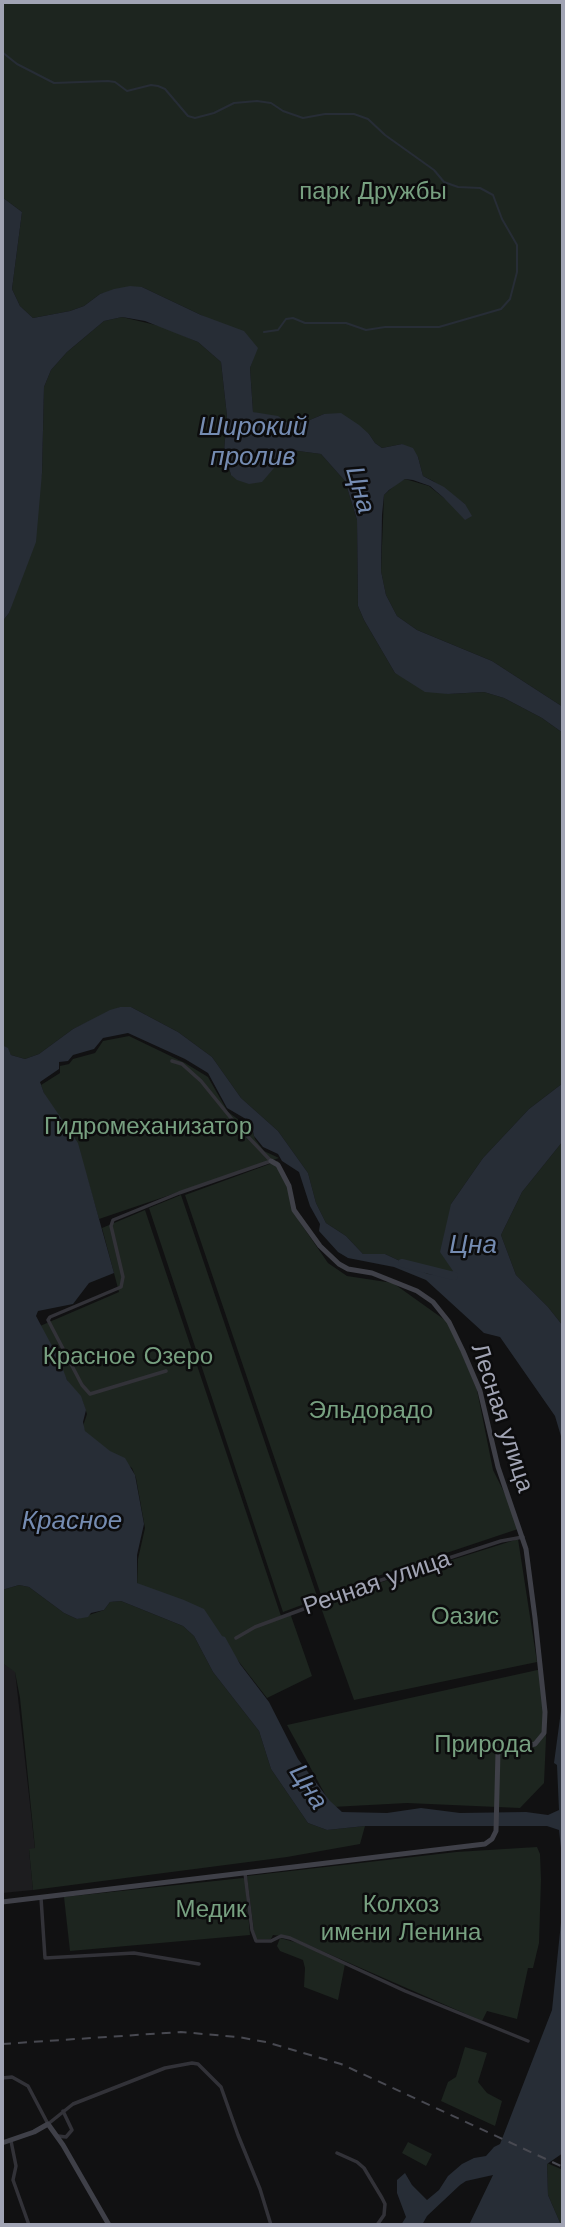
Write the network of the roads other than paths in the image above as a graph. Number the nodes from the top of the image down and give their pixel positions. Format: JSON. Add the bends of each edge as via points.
{"nodes":[{"id":1,"x":172,"y":1062,"type":"dead end"},
{"id":2,"x":271,"y":1161,"type":"junction"},
{"id":3,"x":166,"y":1371,"type":"dead end"},
{"id":4,"x":523,"y":1537,"type":"junction"},
{"id":5,"x":236,"y":1638,"type":"dead end"},
{"id":6,"x":245,"y":1873,"type":"junction"},
{"id":7,"x":41,"y":1897,"type":"junction"},
{"id":8,"x":2,"y":1902,"type":"edge"},
{"id":9,"x":199,"y":1964,"type":"dead end"},
{"id":10,"x":528,"y":2041,"type":"dead end"},
{"id":11,"x":2,"y":2078,"type":"edge"},
{"id":12,"x":63,"y":2111,"type":"junction"},
{"id":13,"x":48,"y":2124,"type":"junction"},
{"id":14,"x":58,"y":2136,"type":"junction"},
{"id":15,"x":11,"y":2141,"type":"junction"},
{"id":16,"x":2,"y":2143,"type":"edge"},
{"id":17,"x":337,"y":2153,"type":"dead end"},
{"id":18,"x":30,"y":2225,"type":"edge"},
{"id":19,"x":109,"y":2225,"type":"edge"},
{"id":20,"x":271,"y":2225,"type":"edge"},
{"id":21,"x":377,"y":2225,"type":"edge"}],
"edges":[{"from":1,"to":2,"type":"street","name":"Лесная улица","via":[[201,1081]]},
{"from":2,"to":3,"type":"street","via":[[113,1220],[121,1287],[48,1320],[90,1394]]},
{"from":2,"to":4,"type":"street","name":"Лесная улица","via":[[289,1186],[294,1210],[338,1264],[417,1291],[449,1322],[478,1386],[498,1467]]},
{"from":4,"to":5,"type":"street","name":"Речная улица","via":[[326,1598]]},
{"from":4,"to":6,"type":"street","name":"Лесная улица","via":[[545,1725],[537,1743],[498,1752],[496,1831],[489,1842]]},
{"from":6,"to":7,"type":"street"},
{"from":6,"to":10,"type":"street","via":[[253,1939],[290,1938]]},
{"from":7,"to":8,"type":"street"},
{"from":7,"to":9,"type":"street","via":[[46,1958],[135,1953]]},
{"from":11,"to":13,"type":"street","via":[[12,2077],[28,2086]]},
{"from":12,"to":13,"type":"street"},
{"from":12,"to":14,"type":"street","via":[[72,2130],[66,2137]]},
{"from":12,"to":20,"type":"street","via":[[165,2068],[198,2064],[221,2087]]},
{"from":13,"to":14,"type":"street"},
{"from":13,"to":15,"type":"street"},
{"from":14,"to":19,"type":"street"},
{"from":15,"to":16,"type":"street"},
{"from":15,"to":18,"type":"street","via":[[16,2166],[13,2180]]},
{"from":17,"to":21,"type":"street","via":[[364,2168],[382,2198],[384,2215]]}]}
